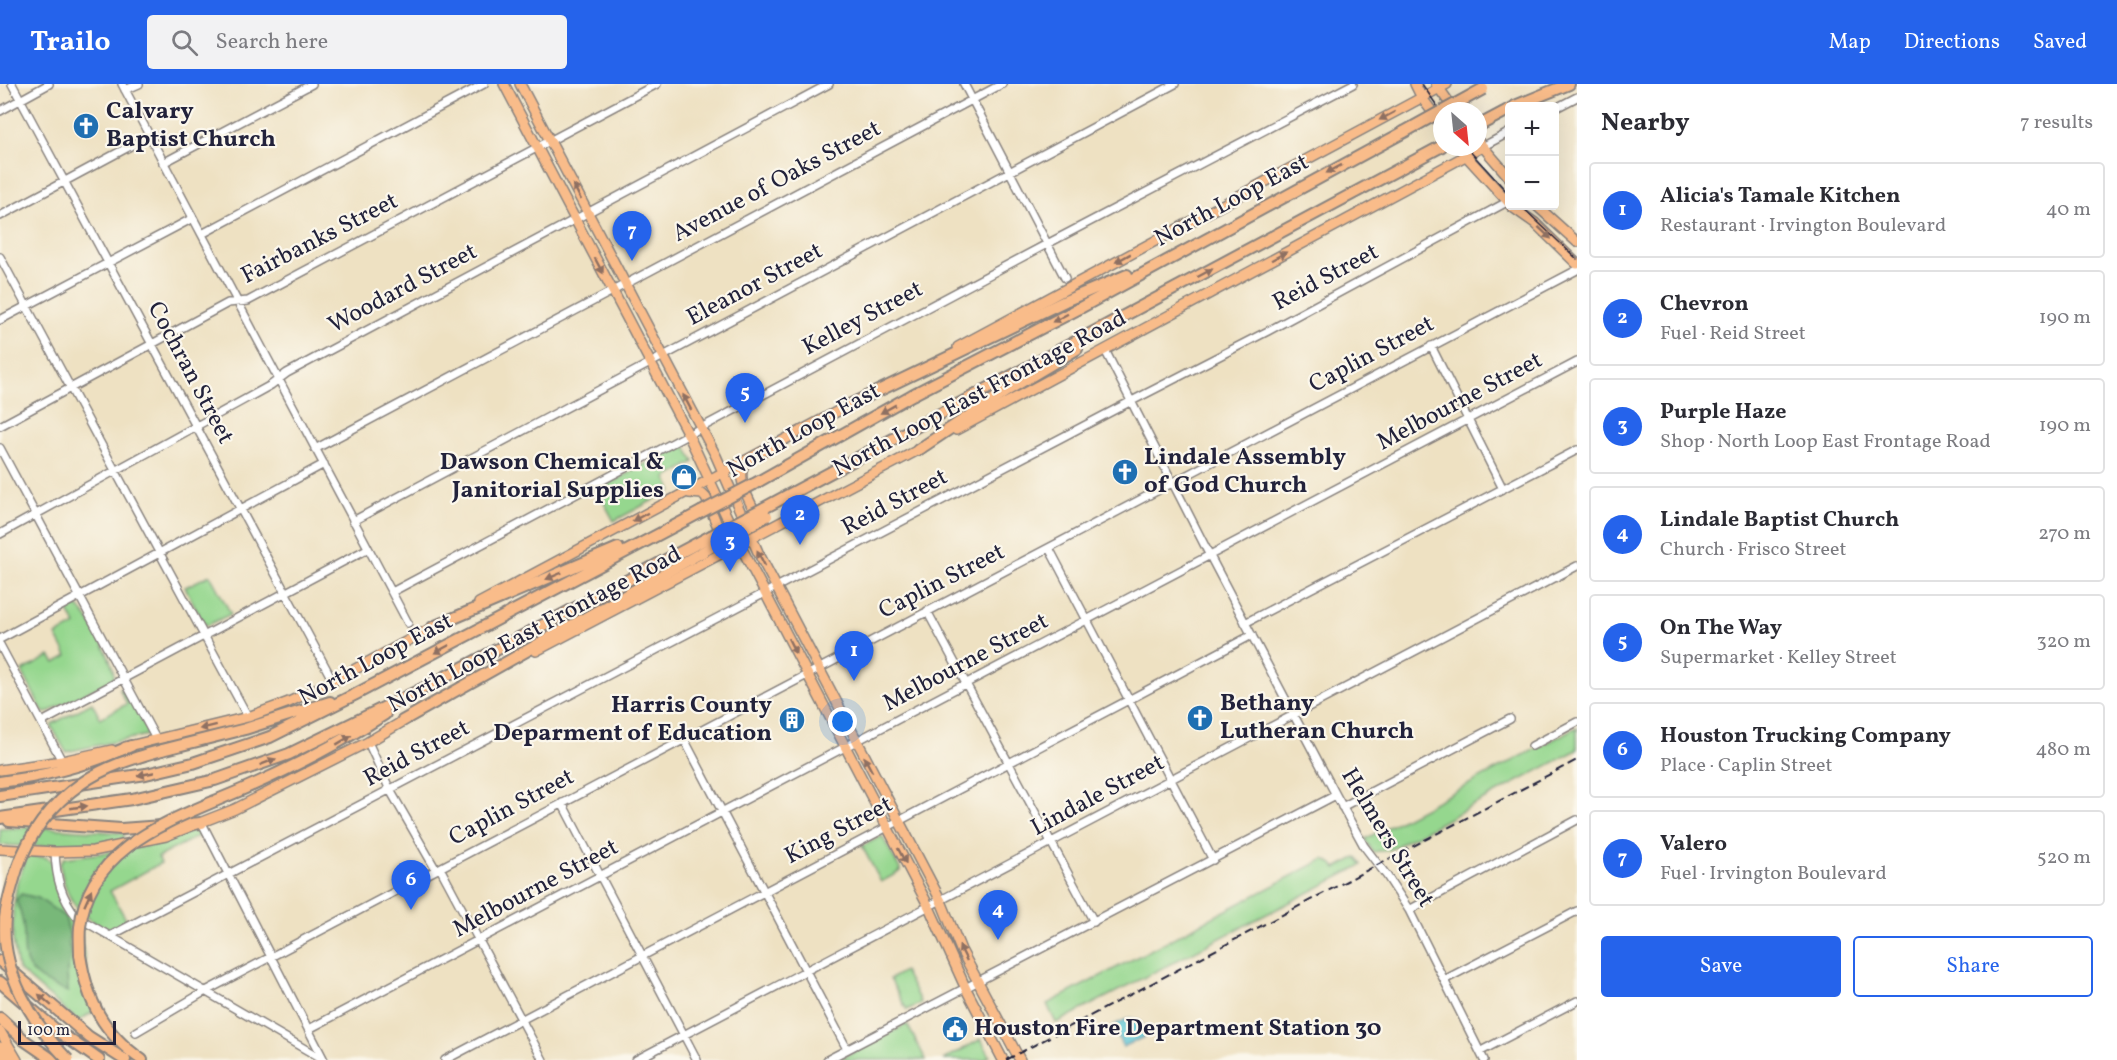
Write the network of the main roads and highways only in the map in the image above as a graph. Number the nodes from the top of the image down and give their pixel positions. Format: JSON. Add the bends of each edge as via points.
{"nodes":[{"id":1,"x":504,"y":84,"type":"edge"},
{"id":2,"x":520,"y":84,"type":"edge"},
{"id":3,"x":1415,"y":84,"type":"edge"},
{"id":4,"x":1548,"y":84,"type":"edge"},
{"id":5,"x":1569,"y":84,"type":"edge"},
{"id":6,"x":1440,"y":86,"type":"edge"},
{"id":7,"x":1488,"y":87,"type":"edge"},
{"id":8,"x":1422,"y":98,"type":"junction"},
{"id":9,"x":1450,"y":102,"type":"edge"},
{"id":10,"x":1459,"y":102,"type":"edge"},
{"id":11,"x":1521,"y":102,"type":"edge"},
{"id":12,"x":1525,"y":102,"type":"edge"},
{"id":13,"x":1505,"y":112,"type":"edge"},
{"id":14,"x":1433,"y":113,"type":"edge"},
{"id":15,"x":1433,"y":116,"type":"edge"},
{"id":16,"x":1487,"y":121,"type":"edge"},
{"id":17,"x":1433,"y":150,"type":"edge"},
{"id":18,"x":1487,"y":152,"type":"edge"},
{"id":19,"x":1464,"y":156,"type":"joint"},
{"id":20,"x":1505,"y":173,"type":"edge"},
{"id":21,"x":1505,"y":200,"type":"edge"},
{"id":22,"x":1517,"y":210,"type":"edge"},
{"id":23,"x":1541,"y":210,"type":"edge"},
{"id":24,"x":1577,"y":242,"type":"edge"},
{"id":25,"x":1186,"y":249,"type":"junction"},
{"id":26,"x":1577,"y":264,"type":"edge"},
{"id":27,"x":1185,"y":284,"type":"junction"},
{"id":28,"x":848,"y":406,"type":"junction"},
{"id":29,"x":918,"y":450,"type":"junction"},
{"id":30,"x":747,"y":459,"type":"junction"},
{"id":31,"x":723,"y":472,"type":"junction"},
{"id":32,"x":710,"y":479,"type":"junction"},
{"id":33,"x":684,"y":493,"type":"junction"},
{"id":34,"x":685,"y":520,"type":"junction"},
{"id":35,"x":772,"y":528,"type":"junction"},
{"id":36,"x":752,"y":539,"type":"junction"},
{"id":37,"x":713,"y":541,"type":"junction"},
{"id":38,"x":740,"y":545,"type":"junction"},
{"id":39,"x":712,"y":559,"type":"junction"},
{"id":40,"x":434,"y":627,"type":"junction"},
{"id":41,"x":428,"y":686,"type":"junction"},
{"id":42,"x":357,"y":694,"type":"junction"},
{"id":43,"x":402,"y":722,"type":"junction"},
{"id":44,"x":131,"y":746,"type":"junction"},
{"id":45,"x":0,"y":770,"type":"edge"},
{"id":46,"x":0,"y":782,"type":"edge"},
{"id":47,"x":0,"y":796,"type":"edge"},
{"id":48,"x":0,"y":819,"type":"edge"},
{"id":49,"x":202,"y":823,"type":"junction"},
{"id":50,"x":0,"y":849,"type":"edge"},
{"id":51,"x":0,"y":961,"type":"edge"},
{"id":52,"x":0,"y":982,"type":"edge"},
{"id":53,"x":992,"y":1008,"type":"junction"},
{"id":54,"x":980,"y":1015,"type":"junction"},
{"id":55,"x":0,"y":1018,"type":"edge"},
{"id":56,"x":0,"y":1031,"type":"edge"},
{"id":57,"x":0,"y":1047,"type":"edge"},
{"id":58,"x":7,"y":1060,"type":"edge"},
{"id":59,"x":17,"y":1060,"type":"edge"},
{"id":60,"x":53,"y":1060,"type":"edge"},
{"id":61,"x":68,"y":1060,"type":"edge"},
{"id":62,"x":99,"y":1060,"type":"edge"},
{"id":63,"x":125,"y":1060,"type":"edge"},
{"id":64,"x":142,"y":1060,"type":"edge"},
{"id":65,"x":1003,"y":1060,"type":"edge"},
{"id":66,"x":1020,"y":1060,"type":"edge"}],
"edges":[{"from":1,"to":32,"type":"main road","one_way":true},
{"from":31,"to":2,"type":"main road","one_way":true},
{"from":3,"to":8,"type":"main road"},
{"from":4,"to":11,"type":"highway"},
{"from":5,"to":12,"type":"highway"},
{"from":6,"to":8,"type":"main road","name":"North Loop East Frontage Road"},
{"from":6,"to":9,"type":"main road"},
{"from":7,"to":10,"type":"highway","name":"North Loop East","bridge":true},
{"from":8,"to":14,"type":"main road"},
{"from":8,"to":28,"type":"main road","name":"North Loop East Frontage Road","one_way":true},
{"from":13,"to":16,"type":"highway"},
{"from":15,"to":25,"type":"highway","name":"North Loop East","one_way":true,"bridge":true},
{"from":27,"to":17,"type":"highway","name":"North Loop East","one_way":true},
{"from":18,"to":20,"type":"main road"},
{"from":19,"to":21,"type":"main road"},
{"from":29,"to":19,"type":"main road","name":"North Loop East Frontage Road","one_way":true},
{"from":22,"to":26,"type":"main road","one_way":true},
{"from":23,"to":24,"type":"main road"},
{"from":25,"to":28,"type":"highway","via":[[1065,301]]},
{"from":25,"to":34,"type":"highway","name":"North Loop East","one_way":true,"bridge":true},
{"from":27,"to":29,"type":"highway","via":[[1008,390]]},
{"from":27,"to":37,"type":"highway","name":"North Loop East","bridge":true,"via":[[786,496],[766,512]]},
{"from":28,"to":30,"type":"main road","name":"North Loop East Frontage Road"},
{"from":29,"to":35,"type":"main road","name":"North Loop East Frontage Road"},
{"from":30,"to":31,"type":"main road","name":"North Loop East Frontage Road"},
{"from":30,"to":35,"type":"main road","via":[[741,478],[761,524]]},
{"from":31,"to":32,"type":"main road","name":"North Loop East Frontage Road"},
{"from":31,"to":36,"type":"main road"},
{"from":32,"to":33,"type":"main road","name":"North Loop East Frontage Road"},
{"from":32,"to":38,"type":"main road"},
{"from":33,"to":39,"type":"main road","via":[[696,492],[706,498],[724,544]]},
{"from":33,"to":40,"type":"main road","name":"North Loop East Frontage Road","one_way":true},
{"from":34,"to":40,"type":"highway","one_way":true},
{"from":34,"to":42,"type":"highway","name":"North Loop East","one_way":true},
{"from":35,"to":36,"type":"main road","name":"North Loop East Frontage Road"},
{"from":36,"to":38,"type":"main road","name":"North Loop East Frontage Road"},
{"from":53,"to":36,"type":"main road","one_way":true,"via":[[961,950],[941,901]]},
{"from":37,"to":41,"type":"highway","name":"North Loop East"},
{"from":37,"to":43,"type":"highway"},
{"from":38,"to":39,"type":"main road","name":"North Loop East Frontage Road"},
{"from":38,"to":54,"type":"main road","one_way":true,"via":[[929,907]]},
{"from":39,"to":43,"type":"main road","name":"North Loop East Frontage Road"},
{"from":40,"to":44,"type":"main road","name":"North Loop East Frontage Road","one_way":true,"via":[[289,702],[248,717]]},
{"from":48,"to":41,"type":"highway","name":"North Loop East","one_way":true,"via":[[132,799],[215,780],[289,754]]},
{"from":64,"to":41,"type":"highway","one_way":true,"bridge":true,"via":[[109,1031],[97,1012],[88,993],[80,955],[80,927],[86,902],[105,869],[140,836],[316,756]]},
{"from":42,"to":47,"type":"highway","name":"North Loop East","one_way":true,"via":[[270,737],[193,763]]},
{"from":42,"to":61,"type":"highway","bridge":true,"via":[[117,764],[82,783],[51,810],[30,840],[14,880],[5,920],[8,956],[24,1001]]},
{"from":43,"to":49,"type":"main road","name":"North Loop East Frontage Road"},
{"from":44,"to":45,"type":"main road","name":"North Loop East Frontage Road"},
{"from":44,"to":46,"type":"highway","via":[[44,776]]},
{"from":48,"to":49,"type":"highway","via":[[121,829]]},
{"from":49,"to":50,"type":"main road","name":"North Loop East Frontage Road","via":[[147,841],[93,851]]},
{"from":63,"to":51,"type":"highway","one_way":true,"via":[[83,1032]]},
{"from":52,"to":62,"type":"highway","bridge":true,"via":[[56,1030]]},
{"from":53,"to":54,"type":"main road"},
{"from":53,"to":66,"type":"main road"},
{"from":54,"to":65,"type":"main road"},
{"from":55,"to":60,"type":"highway"},
{"from":56,"to":59,"type":"main road"},
{"from":57,"to":58,"type":"main road"}]}
